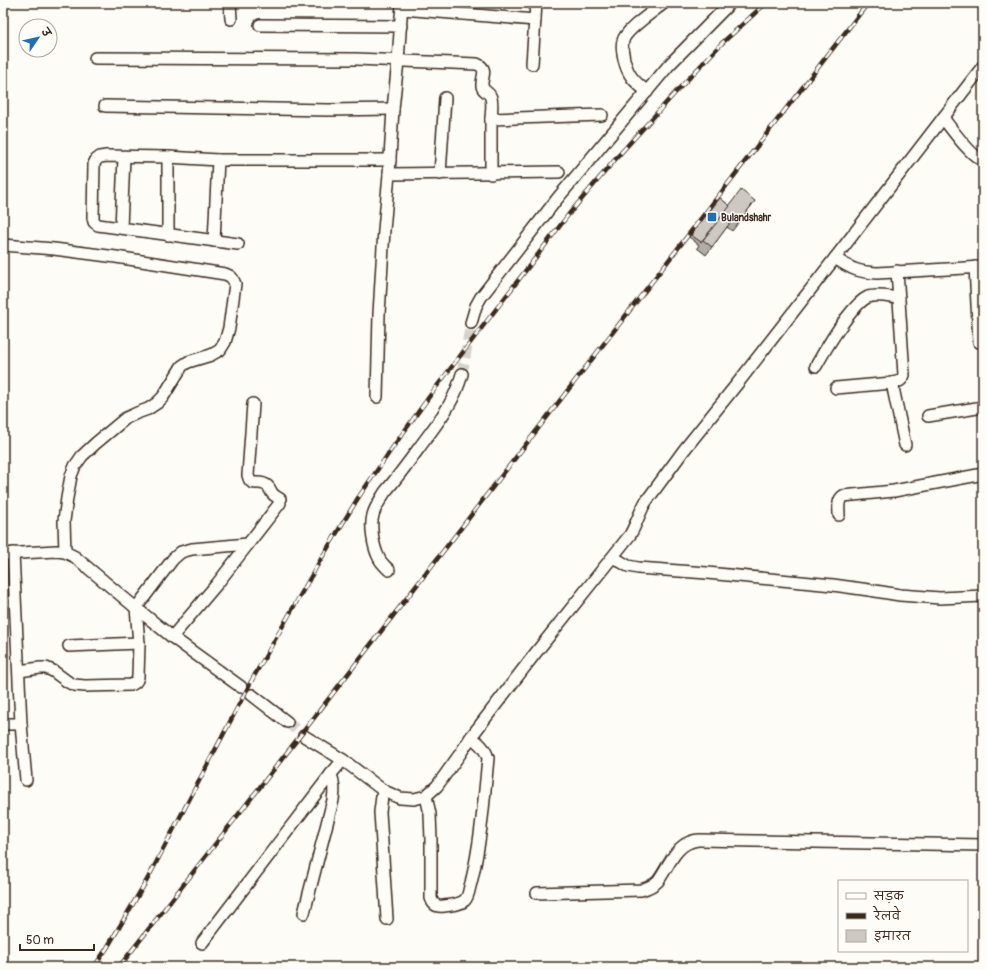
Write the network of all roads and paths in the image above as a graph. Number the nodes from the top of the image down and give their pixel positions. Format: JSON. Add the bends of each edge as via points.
{"nodes":[{"id":1,"x":230,"y":3,"type":"edge"},
{"id":2,"x":536,"y":3,"type":"edge"},
{"id":3,"x":664,"y":3,"type":"edge"},
{"id":4,"x":730,"y":3,"type":"edge"},
{"id":5,"x":402,"y":6,"type":"edge"},
{"id":6,"x":231,"y":19,"type":"dead end"},
{"id":7,"x":535,"y":20,"type":"junction"},
{"id":8,"x":260,"y":25,"type":"dead end"},
{"id":9,"x":401,"y":26,"type":"junction"},
{"id":10,"x":95,"y":58,"type":"dead end"},
{"id":11,"x":398,"y":61,"type":"junction"},
{"id":12,"x":532,"y":64,"type":"dead end"},
{"id":13,"x":983,"y":66,"type":"edge"},
{"id":14,"x":647,"y":92,"type":"junction"},
{"id":15,"x":445,"y":98,"type":"dead end"},
{"id":16,"x":105,"y":106,"type":"dead end"},
{"id":17,"x":393,"y":109,"type":"junction"},
{"id":18,"x":602,"y":116,"type":"dead end"},
{"id":19,"x":943,"y":118,"type":"junction"},
{"id":20,"x":491,"y":119,"type":"junction"},
{"id":21,"x":124,"y":157,"type":"junction"},
{"id":22,"x":168,"y":157,"type":"junction"},
{"id":23,"x":218,"y":160,"type":"junction"},
{"id":24,"x":390,"y":160,"type":"junction"},
{"id":25,"x":983,"y":160,"type":"edge"},
{"id":26,"x":559,"y":172,"type":"dead end"},
{"id":27,"x":389,"y":174,"type":"junction"},
{"id":28,"x":440,"y":174,"type":"junction"},
{"id":29,"x":491,"y":174,"type":"junction"},
{"id":30,"x":122,"y":228,"type":"junction"},
{"id":31,"x":168,"y":235,"type":"junction"},
{"id":32,"x":214,"y":241,"type":"junction"},
{"id":33,"x":238,"y":244,"type":"dead end"},
{"id":34,"x":3,"y":245,"type":"edge"},
{"id":35,"x":835,"y":258,"type":"junction"},
{"id":36,"x":979,"y":267,"type":"edge"},
{"id":37,"x":897,"y":271,"type":"junction"},
{"id":38,"x":899,"y":298,"type":"junction"},
{"id":39,"x":471,"y":323,"type":"tunnel mouth"},
{"id":40,"x":979,"y":342,"type":"dead end"},
{"id":41,"x":816,"y":366,"type":"dead end"},
{"id":42,"x":462,"y":374,"type":"tunnel mouth"},
{"id":43,"x":892,"y":383,"type":"junction"},
{"id":44,"x":836,"y":388,"type":"dead end"},
{"id":45,"x":377,"y":397,"type":"dead end"},
{"id":46,"x":252,"y":404,"type":"dead end"},
{"id":47,"x":983,"y":407,"type":"edge"},
{"id":48,"x":928,"y":416,"type":"dead end"},
{"id":49,"x":905,"y":445,"type":"dead end"},
{"id":50,"x":983,"y":474,"type":"edge"},
{"id":51,"x":839,"y":515,"type":"dead end"},
{"id":52,"x":248,"y":544,"type":"junction"},
{"id":53,"x":64,"y":552,"type":"junction"},
{"id":54,"x":8,"y":554,"type":"edge"},
{"id":55,"x":613,"y":557,"type":"junction"},
{"id":56,"x":389,"y":570,"type":"dead end"},
{"id":57,"x":983,"y":596,"type":"edge"},
{"id":58,"x":136,"y":608,"type":"junction"},
{"id":59,"x":172,"y":636,"type":"junction"},
{"id":60,"x":139,"y":643,"type":"junction"},
{"id":61,"x":69,"y":646,"type":"dead end"},
{"id":62,"x":19,"y":671,"type":"junction"},
{"id":63,"x":241,"y":687,"type":"dead end"},
{"id":64,"x":252,"y":695,"type":"dead end"},
{"id":65,"x":287,"y":722,"type":"tunnel mouth"},
{"id":66,"x":3,"y":724,"type":"edge"},
{"id":67,"x":22,"y":724,"type":"junction"},
{"id":68,"x":304,"y":736,"type":"tunnel mouth"},
{"id":69,"x":471,"y":737,"type":"junction"},
{"id":70,"x":337,"y":767,"type":"junction"},
{"id":71,"x":26,"y":780,"type":"dead end"},
{"id":72,"x":384,"y":791,"type":"junction"},
{"id":73,"x":426,"y":796,"type":"junction"},
{"id":74,"x":983,"y":845,"type":"edge"},
{"id":75,"x":537,"y":893,"type":"dead end"},
{"id":76,"x":304,"y":912,"type":"dead end"},
{"id":77,"x":387,"y":919,"type":"dead end"},
{"id":78,"x":202,"y":943,"type":"dead end"}],
"edges":[{"from":1,"to":6,"type":"street"},
{"from":2,"to":7,"type":"street"},
{"from":3,"to":14,"type":"street","via":[[628,32],[623,40],[622,50],[627,70],[634,81]]},
{"from":4,"to":14,"type":"street","via":[[669,65]]},
{"from":5,"to":7,"type":"street"},
{"from":5,"to":9,"type":"street"},
{"from":7,"to":12,"type":"street"},
{"from":8,"to":9,"type":"street"},
{"from":9,"to":11,"type":"street"},
{"from":10,"to":11,"type":"street"},
{"from":11,"to":17,"type":"street"},
{"from":11,"to":20,"type":"street","via":[[481,66],[484,73],[482,86],[492,99]]},
{"from":13,"to":19,"type":"street"},
{"from":14,"to":39,"type":"street","via":[[557,199],[486,291],[476,306]]},
{"from":15,"to":28,"type":"street"},
{"from":16,"to":17,"type":"street"},
{"from":17,"to":24,"type":"street"},
{"from":18,"to":20,"type":"street"},
{"from":19,"to":25,"type":"street","via":[[974,155]]},
{"from":19,"to":35,"type":"street"},
{"from":20,"to":29,"type":"street"},
{"from":21,"to":22,"type":"street"},
{"from":21,"to":30,"type":"street"},
{"from":21,"to":30,"type":"street","via":[[100,157],[94,164],[94,222],[98,225]]},
{"from":22,"to":23,"type":"street"},
{"from":22,"to":31,"type":"street"},
{"from":23,"to":24,"type":"street"},
{"from":23,"to":32,"type":"street"},
{"from":24,"to":27,"type":"street"},
{"from":26,"to":29,"type":"street"},
{"from":27,"to":28,"type":"street"},
{"from":27,"to":45,"type":"street"},
{"from":28,"to":29,"type":"street"},
{"from":30,"to":31,"type":"street"},
{"from":31,"to":32,"type":"street"},
{"from":32,"to":33,"type":"street"},
{"from":34,"to":53,"type":"street","via":[[116,257],[225,274],[233,279],[235,284],[229,328],[220,350],[211,356],[182,366],[157,403],[126,418],[82,456],[75,466],[64,521]]},
{"from":35,"to":37,"type":"street","via":[[848,267],[862,272]]},
{"from":35,"to":55,"type":"street","via":[[645,503],[635,527]]},
{"from":36,"to":37,"type":"street"},
{"from":36,"to":40,"type":"street"},
{"from":37,"to":38,"type":"street"},
{"from":38,"to":41,"type":"street","via":[[875,296],[861,302],[842,324]]},
{"from":38,"to":43,"type":"street","via":[[904,375],[903,379]]},
{"from":42,"to":56,"type":"street","via":[[452,402],[385,492],[373,515],[372,526],[378,557]]},
{"from":43,"to":44,"type":"street"},
{"from":43,"to":49,"type":"street"},
{"from":46,"to":52,"type":"street","via":[[249,479],[254,484],[268,486],[281,501]]},
{"from":47,"to":48,"type":"street"},
{"from":50,"to":51,"type":"street","via":[[894,491],[843,496],[840,500]]},
{"from":52,"to":58,"type":"street","via":[[192,548],[181,552]]},
{"from":52,"to":59,"type":"street"},
{"from":53,"to":54,"type":"street"},
{"from":53,"to":58,"type":"street","via":[[75,557]]},
{"from":54,"to":62,"type":"street"},
{"from":55,"to":57,"type":"street","via":[[628,566],[638,568],[833,585],[900,595],[940,598]]},
{"from":55,"to":69,"type":"street"},
{"from":58,"to":59,"type":"street"},
{"from":58,"to":60,"type":"street"},
{"from":59,"to":63,"type":"street"},
{"from":60,"to":61,"type":"street"},
{"from":60,"to":62,"type":"street","via":[[138,677],[130,686],[74,685],[46,668]]},
{"from":62,"to":67,"type":"street"},
{"from":64,"to":65,"type":"street"},
{"from":66,"to":67,"type":"street"},
{"from":67,"to":71,"type":"street"},
{"from":68,"to":70,"type":"street"},
{"from":69,"to":73,"type":"street","via":[[437,786]]},
{"from":69,"to":73,"type":"street","via":[[482,746],[488,758],[475,864],[464,901],[440,907],[435,906],[431,898],[432,840]]},
{"from":70,"to":72,"type":"street"},
{"from":70,"to":76,"type":"street","via":[[333,800]]},
{"from":70,"to":78,"type":"street"},
{"from":72,"to":73,"type":"street","via":[[400,798],[414,799]]},
{"from":72,"to":77,"type":"street","via":[[380,812]]},
{"from":74,"to":75,"type":"street","via":[[699,840],[682,847],[672,857],[657,881],[641,890]]}]}
